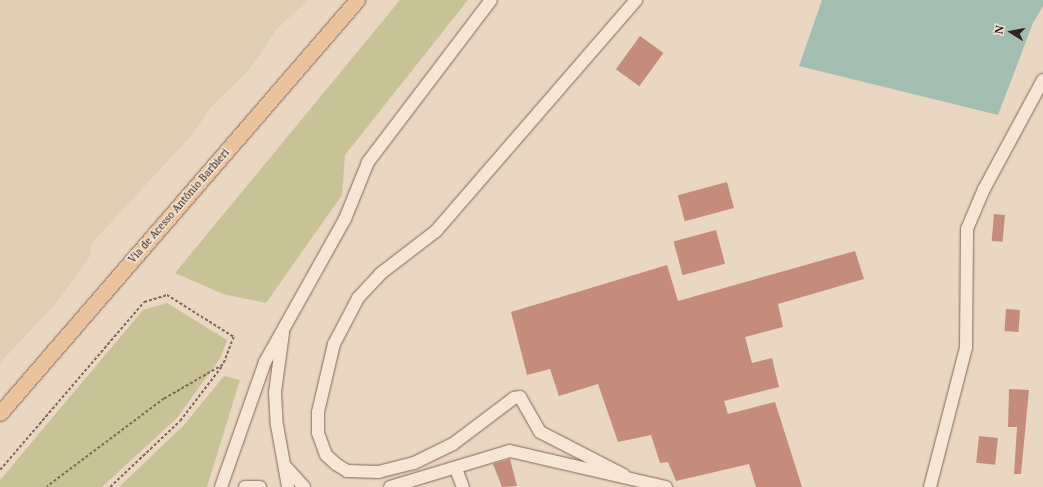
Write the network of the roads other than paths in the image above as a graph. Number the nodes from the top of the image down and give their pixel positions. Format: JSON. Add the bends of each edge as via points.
{"nodes":[{"id":1,"x":357,"y":0,"type":"edge"},
{"id":2,"x":491,"y":0,"type":"edge"},
{"id":3,"x":636,"y":0,"type":"edge"},
{"id":4,"x":1043,"y":80,"type":"edge"},
{"id":5,"x":285,"y":324,"type":"junction"},
{"id":6,"x":0,"y":413,"type":"edge"},
{"id":7,"x":284,"y":464,"type":"junction"},
{"id":8,"x":456,"y":469,"type":"junction"},
{"id":9,"x":624,"y":475,"type":"junction"},
{"id":10,"x":221,"y":487,"type":"edge"},
{"id":11,"x":246,"y":487,"type":"edge"},
{"id":12,"x":260,"y":487,"type":"edge"},
{"id":13,"x":288,"y":487,"type":"edge"},
{"id":14,"x":304,"y":487,"type":"edge"},
{"id":15,"x":390,"y":487,"type":"edge"},
{"id":16,"x":463,"y":487,"type":"edge"},
{"id":17,"x":666,"y":487,"type":"edge"},
{"id":18,"x":930,"y":487,"type":"edge"}],
"edges":[{"from":1,"to":6,"type":"main road","name":"Via de Acesso Antônio Barbieri"},
{"from":2,"to":5,"type":"street","via":[[368,162],[345,219]]},
{"from":3,"to":9,"type":"street","via":[[436,231],[380,274],[358,298],[334,344],[318,412],[318,433],[326,455],[347,471],[378,472],[414,463],[453,444],[514,398],[520,397],[540,432]]},
{"from":4,"to":18,"type":"street","via":[[984,189],[967,229],[966,348]]},
{"from":5,"to":7,"type":"street","via":[[275,392]]},
{"from":5,"to":10,"type":"street","via":[[265,362]]},
{"from":7,"to":13,"type":"street"},
{"from":7,"to":14,"type":"street"},
{"from":8,"to":9,"type":"street","via":[[494,453],[510,451]]},
{"from":8,"to":15,"type":"street"},
{"from":8,"to":16,"type":"street"},
{"from":9,"to":17,"type":"street"},
{"from":11,"to":12,"type":"street"}]}
